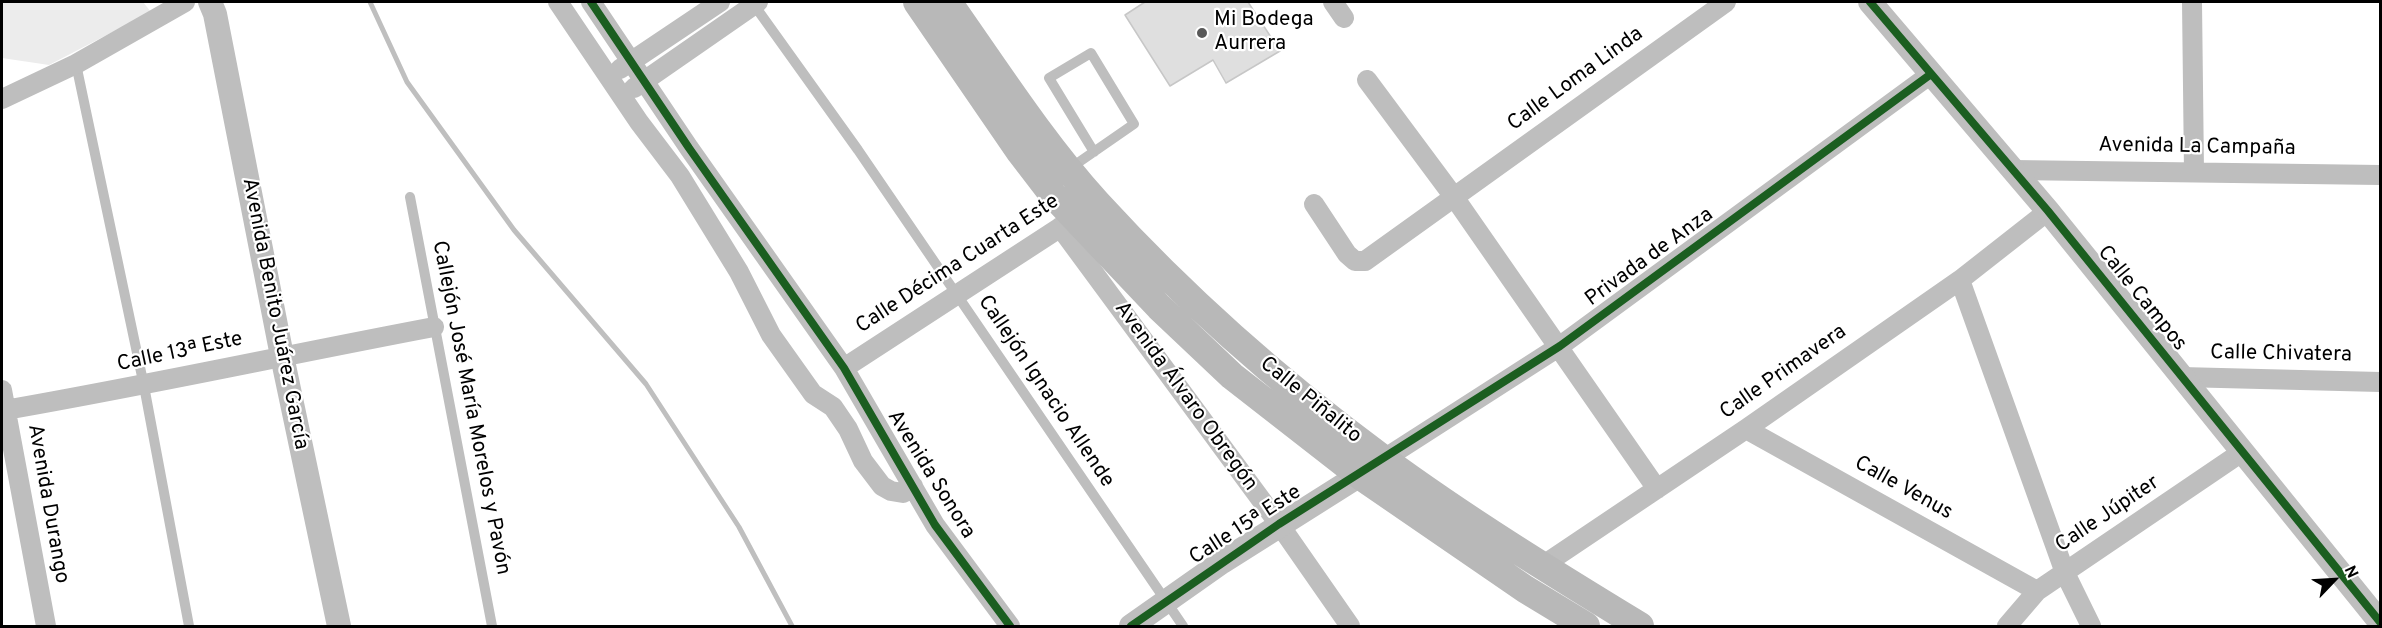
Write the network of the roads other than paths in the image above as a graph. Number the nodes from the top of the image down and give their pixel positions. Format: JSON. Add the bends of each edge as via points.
{"nodes":[{"id":1,"x":185,"y":2,"type":"edge"},
{"id":2,"x":210,"y":2,"type":"edge"},
{"id":3,"x":558,"y":2,"type":"edge"},
{"id":4,"x":591,"y":2,"type":"edge"},
{"id":5,"x":720,"y":2,"type":"edge"},
{"id":6,"x":755,"y":2,"type":"edge"},
{"id":7,"x":917,"y":2,"type":"edge"},
{"id":8,"x":948,"y":2,"type":"edge"},
{"id":9,"x":1333,"y":2,"type":"edge"},
{"id":10,"x":1726,"y":2,"type":"edge"},
{"id":11,"x":1870,"y":2,"type":"edge"},
{"id":12,"x":2193,"y":2,"type":"edge"},
{"id":13,"x":1344,"y":18,"type":"dead end"},
{"id":14,"x":631,"y":62,"type":"junction"},
{"id":15,"x":76,"y":64,"type":"junction"},
{"id":16,"x":1931,"y":74,"type":"junction"},
{"id":17,"x":609,"y":77,"type":"junction"},
{"id":18,"x":645,"y":80,"type":"junction"},
{"id":19,"x":1367,"y":80,"type":"dead end"},
{"id":20,"x":622,"y":97,"type":"junction"},
{"id":21,"x":2,"y":99,"type":"edge"},
{"id":22,"x":1094,"y":152,"type":"junction"},
{"id":23,"x":1069,"y":169,"type":"junction"},
{"id":24,"x":2013,"y":170,"type":"junction"},
{"id":25,"x":2194,"y":172,"type":"junction"},
{"id":26,"x":2380,"y":175,"type":"edge"},
{"id":27,"x":410,"y":197,"type":"dead end"},
{"id":28,"x":1454,"y":197,"type":"junction"},
{"id":29,"x":1314,"y":204,"type":"dead end"},
{"id":30,"x":2048,"y":211,"type":"junction"},
{"id":31,"x":1078,"y":215,"type":"junction"},
{"id":32,"x":1960,"y":280,"type":"junction"},
{"id":33,"x":955,"y":296,"type":"junction"},
{"id":34,"x":434,"y":327,"type":"junction"},
{"id":35,"x":1560,"y":346,"type":"junction"},
{"id":36,"x":282,"y":356,"type":"junction"},
{"id":37,"x":844,"y":368,"type":"junction"},
{"id":38,"x":2181,"y":377,"type":"junction"},
{"id":39,"x":2380,"y":382,"type":"edge"},
{"id":40,"x":144,"y":386,"type":"junction"},
{"id":41,"x":2,"y":390,"type":"edge"},
{"id":42,"x":5,"y":410,"type":"junction"},
{"id":43,"x":1746,"y":429,"type":"junction"},
{"id":44,"x":2242,"y":452,"type":"junction"},
{"id":45,"x":1384,"y":459,"type":"junction"},
{"id":46,"x":1359,"y":475,"type":"junction"},
{"id":47,"x":912,"y":486,"type":"junction"},
{"id":48,"x":1657,"y":489,"type":"junction"},
{"id":49,"x":1279,"y":524,"type":"junction"},
{"id":50,"x":1542,"y":566,"type":"junction"},
{"id":51,"x":2065,"y":573,"type":"junction"},
{"id":52,"x":2037,"y":591,"type":"junction"},
{"id":53,"x":2372,"y":600,"type":"edge"},
{"id":54,"x":1166,"y":602,"type":"junction"},
{"id":55,"x":2380,"y":622,"type":"edge"},
{"id":56,"x":46,"y":627,"type":"edge"},
{"id":57,"x":189,"y":627,"type":"edge"},
{"id":58,"x":339,"y":627,"type":"edge"},
{"id":59,"x":492,"y":627,"type":"edge"},
{"id":60,"x":1010,"y":627,"type":"edge"},
{"id":61,"x":1131,"y":627,"type":"edge"},
{"id":62,"x":1183,"y":627,"type":"edge"},
{"id":63,"x":1350,"y":627,"type":"edge"},
{"id":64,"x":1586,"y":627,"type":"edge"},
{"id":65,"x":1640,"y":627,"type":"edge"},
{"id":66,"x":2007,"y":627,"type":"edge"},
{"id":67,"x":2091,"y":627,"type":"edge"}],
"edges":[{"from":1,"to":15,"type":"street"},
{"from":2,"to":36,"type":"street","name":"Avenida Benito Juárez García"},
{"from":3,"to":17,"type":"street","name":"Avenida Sonora"},
{"from":4,"to":14,"type":"street"},
{"from":5,"to":14,"type":"street"},
{"from":6,"to":18,"type":"street"},
{"from":6,"to":33,"type":"lane","name":"Callejón Ignacio Allende"},
{"from":7,"to":31,"type":"main road","name":"Avenida Álvaro Obregón","via":[[1020,152],[1053,195]]},
{"from":8,"to":23,"type":"main road","name":"Avenida Álvaro Obregón","via":[[1039,133]]},
{"from":9,"to":13,"type":"street"},
{"from":10,"to":28,"type":"street","name":"Calle Loma Linda"},
{"from":11,"to":16,"type":"street","name":"Calle Campos"},
{"from":12,"to":25,"type":"street"},
{"from":14,"to":17,"type":"street"},
{"from":14,"to":18,"type":"street","name":"Avenida Sonora"},
{"from":15,"to":21,"type":"street"},
{"from":15,"to":40,"type":"lane"},
{"from":16,"to":24,"type":"street","name":"Calle Campos"},
{"from":16,"to":35,"type":"street","name":"Privada de Anza"},
{"from":17,"to":20,"type":"street","name":"Avenida Sonora"},
{"from":18,"to":20,"type":"street"},
{"from":18,"to":37,"type":"street","name":"Avenida Sonora"},
{"from":19,"to":28,"type":"street"},
{"from":20,"to":47,"type":"street","name":"Avenida Sonora","via":[[680,176],[739,272],[771,335],[813,394],[833,407],[882,486],[903,493]]},
{"from":22,"to":22,"type":"lane","via":[[1134,124],[1091,53],[1049,78]]},
{"from":22,"to":23,"type":"lane"},
{"from":23,"to":31,"type":"main road","name":"Avenida Álvaro Obregón"},
{"from":24,"to":25,"type":"street","name":"Avenida La Campaña"},
{"from":24,"to":30,"type":"street","name":"Calle Campos"},
{"from":25,"to":26,"type":"street","name":"Avenida La Campaña"},
{"from":27,"to":34,"type":"lane","name":"Callejón José María Morelos y Pavón"},
{"from":28,"to":29,"type":"street","name":"Calle Loma Linda","via":[[1365,261],[1355,261],[1347,254]]},
{"from":28,"to":35,"type":"street"},
{"from":30,"to":32,"type":"street","name":"Calle Primavera"},
{"from":30,"to":38,"type":"street","name":"Calle Campos"},
{"from":31,"to":33,"type":"street","name":"Calle Décima Cuarta Este"},
{"from":31,"to":45,"type":"main road","name":"Calle Piñalito","via":[[1179,286],[1251,353]]},
{"from":31,"to":46,"type":"main road","name":"Calle Piñalito","via":[[1159,307],[1232,376]]},
{"from":31,"to":49,"type":"street","name":"Avenida Álvaro Obregón"},
{"from":32,"to":43,"type":"street","name":"Calle Primavera"},
{"from":32,"to":51,"type":"street"},
{"from":33,"to":37,"type":"street","name":"Calle Décima Cuarta Este"},
{"from":33,"to":54,"type":"lane","name":"Callejón Ignacio Allende"},
{"from":34,"to":36,"type":"street","name":"Calle 13ª Este"},
{"from":34,"to":59,"type":"lane","name":"Callejón José María Morelos y Pavón"},
{"from":35,"to":45,"type":"street","name":"Privada de Anza"},
{"from":35,"to":48,"type":"street"},
{"from":36,"to":40,"type":"street","name":"Calle 13ª Este"},
{"from":36,"to":58,"type":"street","name":"Avenida Benito Juárez García"},
{"from":37,"to":47,"type":"street","name":"Avenida Sonora"},
{"from":38,"to":39,"type":"street","name":"Calle Chivatera"},
{"from":38,"to":44,"type":"street","name":"Calle Campos"},
{"from":40,"to":42,"type":"street","name":"Calle 13ª Este"},
{"from":40,"to":57,"type":"lane"},
{"from":41,"to":42,"type":"street","name":"Avenida Durango"},
{"from":42,"to":56,"type":"street","name":"Avenida Durango"},
{"from":43,"to":48,"type":"street","name":"Calle Primavera"},
{"from":43,"to":52,"type":"street","name":"Calle Venus"},
{"from":44,"to":51,"type":"street","name":"Calle Júpiter"},
{"from":44,"to":53,"type":"street","name":"Calle Campos"},
{"from":45,"to":46,"type":"street","name":"Calle 15ª Este"},
{"from":45,"to":50,"type":"main road","name":"Calle Piñalito"},
{"from":46,"to":49,"type":"street","name":"Calle 15ª Este"},
{"from":46,"to":64,"type":"main road","name":"Calle Piñalito"},
{"from":47,"to":60,"type":"street","name":"Avenida Sonora","via":[[935,525]]},
{"from":48,"to":50,"type":"street","name":"Calle Primavera"},
{"from":49,"to":54,"type":"street","name":"Calle 15ª Este"},
{"from":49,"to":63,"type":"street","name":"Avenida Álvaro Obregón"},
{"from":50,"to":65,"type":"main road","name":"Calle Piñalito"},
{"from":51,"to":52,"type":"street","name":"Calle Júpiter"},
{"from":51,"to":67,"type":"street"},
{"from":52,"to":66,"type":"street","name":"Calle Júpiter"},
{"from":53,"to":55,"type":"street","name":"Calle Campos"},
{"from":54,"to":61,"type":"street","name":"Calle 15ª Este"},
{"from":54,"to":62,"type":"lane","name":"Callejón Ignacio Allende"}]}
